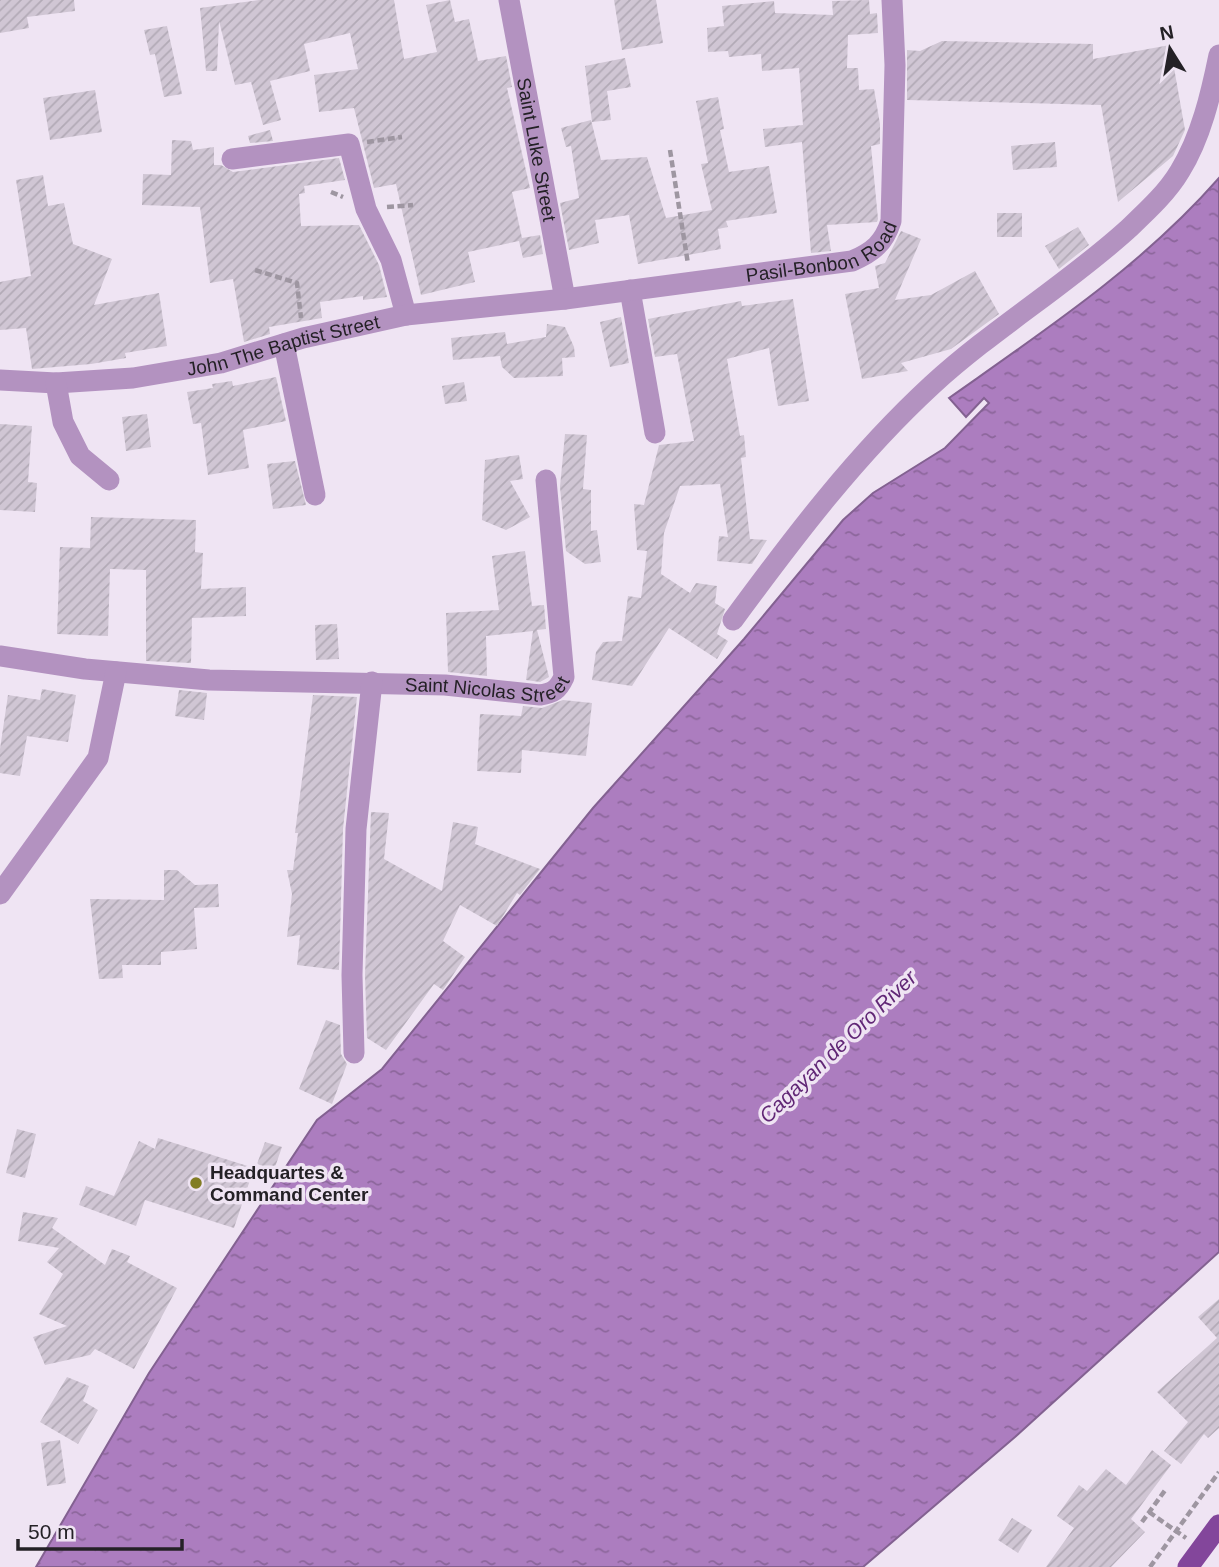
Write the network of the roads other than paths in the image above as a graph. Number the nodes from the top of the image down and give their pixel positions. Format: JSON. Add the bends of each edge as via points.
{"nodes":[{"id":1,"x":509,"y":0,"type":"edge"},
{"id":2,"x":892,"y":0,"type":"edge"},
{"id":3,"x":1219,"y":55,"type":"edge"},
{"id":4,"x":232,"y":159,"type":"dead end"},
{"id":5,"x":630,"y":290,"type":"junction"},
{"id":6,"x":565,"y":299,"type":"junction"},
{"id":7,"x":405,"y":315,"type":"junction"},
{"id":8,"x":293,"y":341,"type":"junction"},
{"id":9,"x":0,"y":380,"type":"edge"},
{"id":10,"x":56,"y":383,"type":"junction"},
{"id":11,"x":655,"y":433,"type":"dead end"},
{"id":12,"x":109,"y":480,"type":"dead end"},
{"id":13,"x":546,"y":480,"type":"dead end"},
{"id":14,"x":315,"y":495,"type":"dead end"},
{"id":15,"x":733,"y":620,"type":"dead end"},
{"id":16,"x":0,"y":656,"type":"edge"},
{"id":17,"x":116,"y":672,"type":"junction"},
{"id":18,"x":372,"y":682,"type":"junction"},
{"id":19,"x":0,"y":894,"type":"edge"},
{"id":20,"x":354,"y":1054,"type":"dead end"},
{"id":21,"x":1219,"y":1525,"type":"edge"},
{"id":22,"x":1188,"y":1567,"type":"edge"}],
"edges":[{"from":1,"to":6,"type":"street","name":"Saint Luke Street"},
{"from":2,"to":5,"type":"street","name":"Pasil-Bonbon Road","via":[[895,65],[891,221],[886,239],[871,253],[852,261]]},
{"from":3,"to":15,"type":"street","via":[[1196,139],[1180,172],[1150,208],[931,386],[828,495]]},
{"from":4,"to":7,"type":"street","via":[[349,144],[366,209],[391,260]]},
{"from":5,"to":6,"type":"street","name":"Pasil-Bonbon Road"},
{"from":5,"to":11,"type":"street"},
{"from":6,"to":7,"type":"street","name":"John The Baptist Street"},
{"from":7,"to":8,"type":"street","name":"John The Baptist Street"},
{"from":8,"to":10,"type":"street","name":"John The Baptist Street","via":[[221,363],[133,378]]},
{"from":8,"to":14,"type":"street"},
{"from":9,"to":10,"type":"street","name":"John The Baptist Street"},
{"from":10,"to":12,"type":"street","via":[[63,422],[80,456]]},
{"from":13,"to":18,"type":"street","name":"Saint Nicolas Street","via":[[564,677],[559,688],[540,695]]},
{"from":16,"to":17,"type":"street","name":"Saint Nicolas Street"},
{"from":17,"to":18,"type":"street","name":"Saint Nicolas Street","via":[[209,680]]},
{"from":17,"to":19,"type":"street","via":[[98,758]]},
{"from":18,"to":20,"type":"street","name":"Saint Nicolas Street","via":[[356,829]]},
{"from":21,"to":22,"type":"main road"}]}
